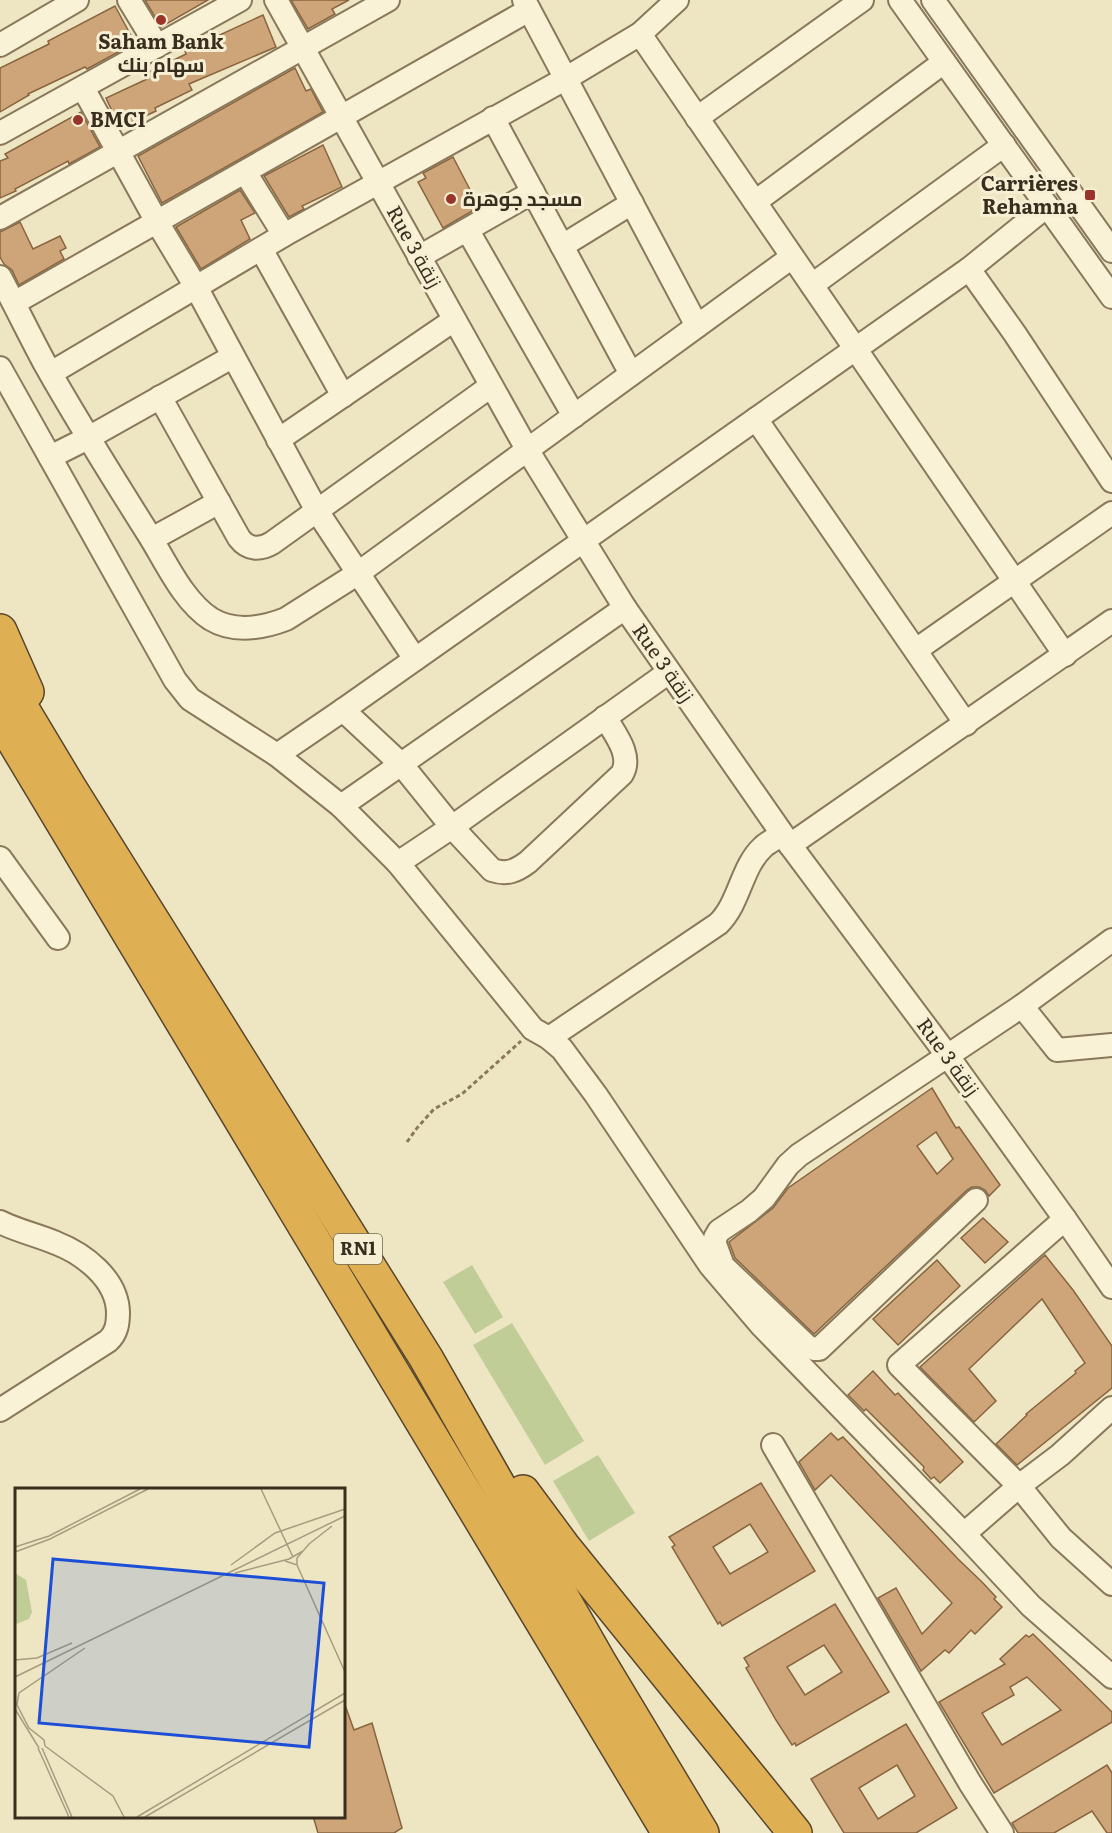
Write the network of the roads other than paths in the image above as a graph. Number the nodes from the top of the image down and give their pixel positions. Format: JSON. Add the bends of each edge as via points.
{"nodes":[{"id":1,"x":77,"y":0,"type":"edge"},
{"id":2,"x":129,"y":0,"type":"edge"},
{"id":3,"x":240,"y":0,"type":"edge"},
{"id":4,"x":276,"y":0,"type":"edge"},
{"id":5,"x":388,"y":0,"type":"edge"},
{"id":6,"x":677,"y":0,"type":"edge"},
{"id":7,"x":862,"y":0,"type":"edge"},
{"id":8,"x":900,"y":0,"type":"edge"},
{"id":9,"x":933,"y":0,"type":"edge"},
{"id":10,"x":526,"y":5,"type":"edge"},
{"id":11,"x":640,"y":34,"type":"junction"},
{"id":12,"x":0,"y":45,"type":"edge"},
{"id":13,"x":157,"y":46,"type":"junction"},
{"id":14,"x":303,"y":47,"type":"junction"},
{"id":15,"x":944,"y":62,"type":"junction"},
{"id":16,"x":565,"y":79,"type":"junction"},
{"id":17,"x":82,"y":88,"type":"junction"},
{"id":18,"x":342,"y":116,"type":"junction"},
{"id":19,"x":493,"y":118,"type":"junction"},
{"id":20,"x":697,"y":118,"type":"junction"},
{"id":21,"x":0,"y":133,"type":"edge"},
{"id":22,"x":1004,"y":145,"type":"junction"},
{"id":23,"x":118,"y":152,"type":"junction"},
{"id":24,"x":245,"y":172,"type":"junction"},
{"id":25,"x":378,"y":183,"type":"junction"},
{"id":26,"x":533,"y":192,"type":"junction"},
{"id":27,"x":754,"y":201,"type":"junction"},
{"id":28,"x":632,"y":203,"type":"junction"},
{"id":29,"x":1047,"y":206,"type":"junction"},
{"id":30,"x":0,"y":218,"type":"edge"},
{"id":31,"x":157,"y":222,"type":"junction"},
{"id":32,"x":468,"y":231,"type":"junction"},
{"id":33,"x":284,"y":235,"type":"junction"},
{"id":34,"x":562,"y":246,"type":"junction"},
{"id":35,"x":261,"y":249,"type":"junction"},
{"id":36,"x":1112,"y":251,"type":"edge"},
{"id":37,"x":792,"y":256,"type":"junction"},
{"id":38,"x":419,"y":257,"type":"junction"},
{"id":39,"x":969,"y":269,"type":"junction"},
{"id":40,"x":0,"y":277,"type":"edge"},
{"id":41,"x":812,"y":285,"type":"junction"},
{"id":42,"x":196,"y":287,"type":"junction"},
{"id":43,"x":1112,"y":297,"type":"edge"},
{"id":44,"x":14,"y":303,"type":"junction"},
{"id":45,"x":454,"y":320,"type":"junction"},
{"id":46,"x":697,"y":326,"type":"junction"},
{"id":47,"x":855,"y":349,"type":"junction"},
{"id":48,"x":232,"y":357,"type":"junction"},
{"id":49,"x":0,"y":368,"type":"edge"},
{"id":50,"x":51,"y":373,"type":"junction"},
{"id":51,"x":631,"y":374,"type":"junction"},
{"id":52,"x":491,"y":386,"type":"junction"},
{"id":53,"x":343,"y":396,"type":"junction"},
{"id":54,"x":160,"y":397,"type":"junction"},
{"id":55,"x":574,"y":416,"type":"junction"},
{"id":56,"x":756,"y":418,"type":"junction"},
{"id":57,"x":88,"y":438,"type":"junction"},
{"id":58,"x":278,"y":440,"type":"junction"},
{"id":59,"x":528,"y":451,"type":"junction"},
{"id":60,"x":50,"y":457,"type":"junction"},
{"id":61,"x":1112,"y":481,"type":"edge"},
{"id":62,"x":219,"y":502,"type":"junction"},
{"id":63,"x":317,"y":511,"type":"junction"},
{"id":64,"x":1112,"y":513,"type":"edge"},
{"id":65,"x":152,"y":539,"type":"junction"},
{"id":66,"x":583,"y":540,"type":"junction"},
{"id":67,"x":357,"y":574,"type":"junction"},
{"id":68,"x":1014,"y":581,"type":"junction"},
{"id":69,"x":625,"y":608,"type":"junction"},
{"id":70,"x":1112,"y":621,"type":"edge"},
{"id":71,"x":0,"y":631,"type":"edge"},
{"id":72,"x":916,"y":650,"type":"junction"},
{"id":73,"x":1065,"y":655,"type":"junction"},
{"id":74,"x":415,"y":659,"type":"junction"},
{"id":75,"x":0,"y":672,"type":"edge"},
{"id":76,"x":669,"y":672,"type":"junction"},
{"id":77,"x":344,"y":710,"type":"junction"},
{"id":78,"x":605,"y":717,"type":"junction"},
{"id":79,"x":0,"y":718,"type":"edge"},
{"id":80,"x":966,"y":724,"type":"junction"},
{"id":81,"x":0,"y":726,"type":"edge"},
{"id":82,"x":277,"y":755,"type":"junction"},
{"id":83,"x":402,"y":765,"type":"junction"},
{"id":84,"x":57,"y":791,"type":"junction"},
{"id":85,"x":341,"y":806,"type":"junction"},
{"id":86,"x":452,"y":827,"type":"junction"},
{"id":87,"x":786,"y":839,"type":"junction"},
{"id":88,"x":0,"y":858,"type":"edge"},
{"id":89,"x":398,"y":862,"type":"junction"},
{"id":90,"x":58,"y":938,"type":"dead end"},
{"id":91,"x":1112,"y":940,"type":"edge"},
{"id":92,"x":1022,"y":1006,"type":"junction"},
{"id":93,"x":541,"y":1034,"type":"junction"},
{"id":94,"x":1112,"y":1044,"type":"edge"},
{"id":95,"x":947,"y":1055,"type":"junction"},
{"id":96,"x":976,"y":1200,"type":"dead end"},
{"id":97,"x":1065,"y":1218,"type":"junction"},
{"id":98,"x":6,"y":1232,"type":"edge"},
{"id":99,"x":1112,"y":1287,"type":"edge"},
{"id":100,"x":426,"y":1358,"type":"junction"},
{"id":101,"x":1112,"y":1408,"type":"edge"},
{"id":102,"x":0,"y":1410,"type":"edge"},
{"id":103,"x":772,"y":1445,"type":"dead end"},
{"id":104,"x":444,"y":1459,"type":"junction"},
{"id":105,"x":1019,"y":1486,"type":"junction"},
{"id":106,"x":964,"y":1534,"type":"junction"},
{"id":107,"x":1108,"y":1572,"type":"edge"},
{"id":108,"x":1112,"y":1677,"type":"edge"},
{"id":109,"x":649,"y":1833,"type":"edge"},
{"id":110,"x":669,"y":1833,"type":"edge"},
{"id":111,"x":702,"y":1833,"type":"edge"},
{"id":112,"x":795,"y":1833,"type":"edge"},
{"id":113,"x":1002,"y":1833,"type":"edge"}],
"edges":[{"from":1,"to":12,"type":"street"},
{"from":2,"to":13,"type":"street"},
{"from":3,"to":13,"type":"street"},
{"from":4,"to":14,"type":"street","name":"Rue 3 زنقة"},
{"from":5,"to":14,"type":"street"},
{"from":6,"to":11,"type":"street"},
{"from":7,"to":20,"type":"street"},
{"from":8,"to":15,"type":"street"},
{"from":9,"to":36,"type":"street"},
{"from":10,"to":16,"type":"street"},
{"from":10,"to":18,"type":"street"},
{"from":11,"to":16,"type":"street"},
{"from":11,"to":20,"type":"street"},
{"from":13,"to":17,"type":"street"},
{"from":14,"to":18,"type":"street","name":"Rue 3 زنقة"},
{"from":14,"to":23,"type":"street"},
{"from":15,"to":22,"type":"street"},
{"from":15,"to":27,"type":"street"},
{"from":16,"to":19,"type":"street"},
{"from":16,"to":28,"type":"street"},
{"from":17,"to":21,"type":"street"},
{"from":17,"to":23,"type":"street"},
{"from":18,"to":24,"type":"street"},
{"from":18,"to":25,"type":"street","name":"Rue 3 زنقة"},
{"from":19,"to":25,"type":"street"},
{"from":19,"to":26,"type":"street"},
{"from":20,"to":27,"type":"street"},
{"from":22,"to":29,"type":"street"},
{"from":22,"to":41,"type":"street"},
{"from":23,"to":30,"type":"street"},
{"from":23,"to":31,"type":"street"},
{"from":24,"to":31,"type":"street"},
{"from":24,"to":33,"type":"street"},
{"from":25,"to":33,"type":"street"},
{"from":25,"to":38,"type":"street","name":"Rue 3 زنقة"},
{"from":26,"to":32,"type":"street"},
{"from":26,"to":34,"type":"street"},
{"from":27,"to":37,"type":"street"},
{"from":28,"to":34,"type":"street"},
{"from":28,"to":46,"type":"street"},
{"from":29,"to":39,"type":"street"},
{"from":29,"to":43,"type":"street"},
{"from":31,"to":42,"type":"street"},
{"from":31,"to":44,"type":"street"},
{"from":32,"to":38,"type":"street"},
{"from":32,"to":55,"type":"street"},
{"from":33,"to":35,"type":"street"},
{"from":34,"to":51,"type":"street"},
{"from":35,"to":42,"type":"street"},
{"from":35,"to":53,"type":"street"},
{"from":37,"to":41,"type":"street"},
{"from":37,"to":46,"type":"street"},
{"from":38,"to":45,"type":"street","name":"Rue 3 زنقة"},
{"from":39,"to":47,"type":"street"},
{"from":39,"to":61,"type":"street"},
{"from":40,"to":44,"type":"street"},
{"from":41,"to":47,"type":"street"},
{"from":42,"to":48,"type":"street"},
{"from":42,"to":50,"type":"street"},
{"from":44,"to":50,"type":"street"},
{"from":45,"to":52,"type":"street","name":"Rue 3 زنقة"},
{"from":45,"to":53,"type":"street"},
{"from":46,"to":51,"type":"street"},
{"from":47,"to":56,"type":"street"},
{"from":47,"to":68,"type":"street"},
{"from":48,"to":54,"type":"street"},
{"from":48,"to":58,"type":"street"},
{"from":49,"to":60,"type":"street"},
{"from":50,"to":57,"type":"street"},
{"from":51,"to":55,"type":"street"},
{"from":52,"to":59,"type":"street","name":"Rue 3 زنقة"},
{"from":52,"to":63,"type":"street"},
{"from":53,"to":58,"type":"street"},
{"from":54,"to":57,"type":"street"},
{"from":54,"to":62,"type":"street"},
{"from":55,"to":59,"type":"street"},
{"from":56,"to":66,"type":"street"},
{"from":56,"to":72,"type":"street"},
{"from":57,"to":60,"type":"street"},
{"from":57,"to":65,"type":"street"},
{"from":58,"to":63,"type":"street"},
{"from":59,"to":66,"type":"street","name":"Rue 3 زنقة"},
{"from":59,"to":67,"type":"street"},
{"from":60,"to":82,"type":"street","via":[[180,686],[209,713]]},
{"from":62,"to":63,"type":"street","via":[[242,542],[256,548],[268,546]]},
{"from":62,"to":65,"type":"street"},
{"from":63,"to":67,"type":"street"},
{"from":64,"to":68,"type":"street"},
{"from":65,"to":67,"type":"street","via":[[184,590],[204,613],[220,623],[238,627],[286,619]]},
{"from":66,"to":69,"type":"street","name":"Rue 3 زنقة"},
{"from":66,"to":74,"type":"street"},
{"from":67,"to":74,"type":"street"},
{"from":68,"to":72,"type":"street"},
{"from":68,"to":73,"type":"street"},
{"from":69,"to":76,"type":"street","name":"Rue 3 زنقة"},
{"from":69,"to":83,"type":"street"},
{"from":70,"to":73,"type":"street"},
{"from":71,"to":84,"type":"highway"},
{"from":72,"to":80,"type":"street"},
{"from":73,"to":80,"type":"street"},
{"from":74,"to":77,"type":"street"},
{"from":75,"to":84,"type":"highway","number":"RN1"},
{"from":76,"to":78,"type":"street"},
{"from":76,"to":87,"type":"street","name":"Rue 3 زنقة"},
{"from":77,"to":82,"type":"street"},
{"from":77,"to":83,"type":"street"},
{"from":78,"to":86,"type":"street"},
{"from":78,"to":86,"type":"street","via":[[623,749],[626,767],[519,870],[492,870]]},
{"from":79,"to":84,"type":"highway","number":"RN1"},
{"from":80,"to":87,"type":"street"},
{"from":81,"to":84,"type":"highway"},
{"from":82,"to":85,"type":"street"},
{"from":83,"to":85,"type":"street"},
{"from":83,"to":86,"type":"street"},
{"from":84,"to":100,"type":"highway","number":"RN1"},
{"from":84,"to":104,"type":"highway","number":"RN1"},
{"from":85,"to":89,"type":"street"},
{"from":86,"to":89,"type":"street"},
{"from":87,"to":93,"type":"street","via":[[762,848],[727,916],[718,924]]},
{"from":87,"to":95,"type":"street","name":"Rue 3 زنقة"},
{"from":88,"to":90,"type":"street"},
{"from":89,"to":93,"type":"street"},
{"from":91,"to":92,"type":"street"},
{"from":92,"to":94,"type":"street","via":[[1057,1050]]},
{"from":92,"to":95,"type":"street"},
{"from":93,"to":106,"type":"street","via":[[562,1049],[718,1273],[762,1326]]},
{"from":95,"to":96,"type":"street","via":[[799,1155],[758,1204],[719,1231],[715,1244],[723,1266],[807,1346],[819,1349]]},
{"from":95,"to":97,"type":"street","name":"Rue 3 زنقة"},
{"from":97,"to":99,"type":"street","name":"Rue 3 زنقة"},
{"from":97,"to":105,"type":"street","via":[[898,1365]]},
{"from":98,"to":102,"type":"street","via":[[56,1243],[93,1266],[112,1289],[118,1305],[118,1322],[108,1341]]},
{"from":100,"to":111,"type":"highway","number":"RN1","via":[[598,1660]]},
{"from":100,"to":112,"type":"highway","via":[[562,1546]]},
{"from":101,"to":105,"type":"street"},
{"from":103,"to":113,"type":"street"},
{"from":104,"to":109,"type":"highway"},
{"from":104,"to":110,"type":"highway","number":"RN1"},
{"from":105,"to":106,"type":"street"},
{"from":105,"to":107,"type":"street","via":[[1060,1538]]},
{"from":106,"to":108,"type":"street","via":[[1030,1606]]}]}
